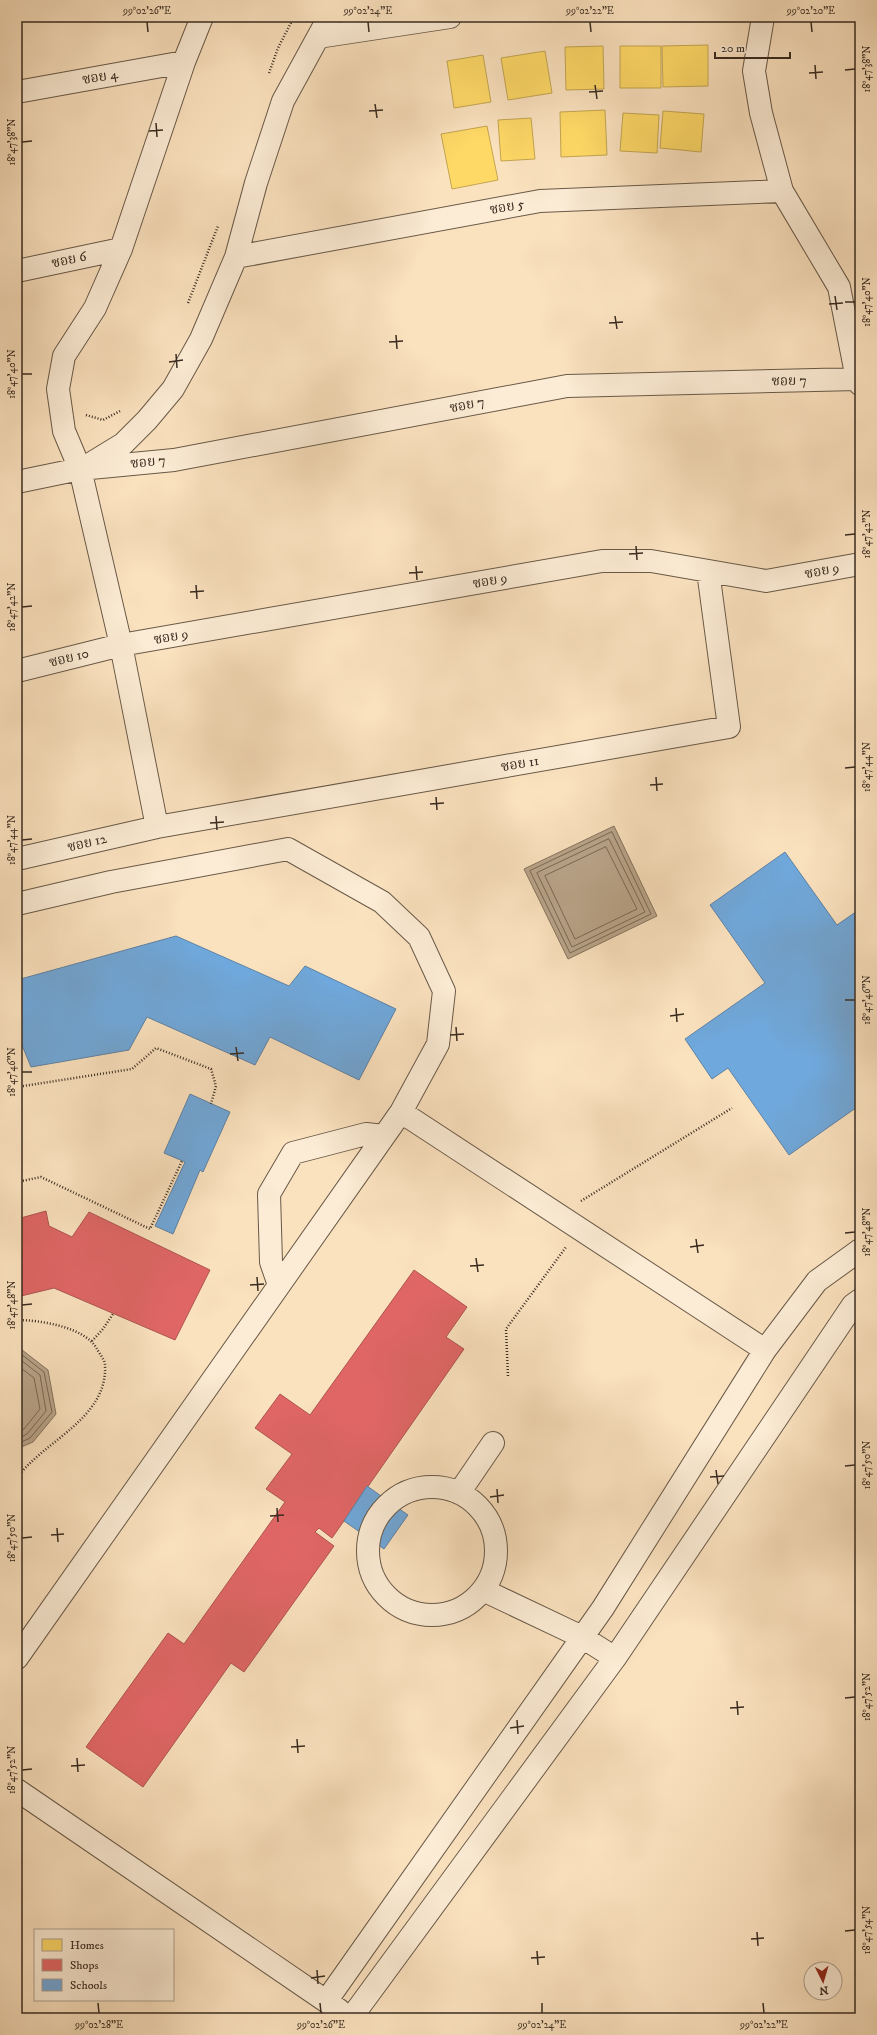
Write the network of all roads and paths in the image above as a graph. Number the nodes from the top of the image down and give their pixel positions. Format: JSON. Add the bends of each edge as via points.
{"nodes":[{"id":1,"x":202,"y":17,"type":"edge"},
{"id":2,"x":294,"y":17,"type":"edge"},
{"id":3,"x":329,"y":17,"type":"edge"},
{"id":4,"x":450,"y":17,"type":"edge"},
{"id":5,"x":763,"y":17,"type":"edge"},
{"id":6,"x":318,"y":37,"type":"junction"},
{"id":7,"x":184,"y":62,"type":"junction"},
{"id":8,"x":268,"y":78,"type":"dead end"},
{"id":9,"x":17,"y":92,"type":"edge"},
{"id":10,"x":782,"y":191,"type":"junction"},
{"id":11,"x":218,"y":223,"type":"dead end"},
{"id":12,"x":120,"y":249,"type":"junction"},
{"id":13,"x":236,"y":257,"type":"junction"},
{"id":14,"x":17,"y":271,"type":"edge"},
{"id":15,"x":185,"y":310,"type":"dead end"},
{"id":16,"x":858,"y":381,"type":"edge"},
{"id":17,"x":82,"y":408,"type":"dead end"},
{"id":18,"x":123,"y":409,"type":"dead end"},
{"id":19,"x":80,"y":469,"type":"junction"},
{"id":20,"x":17,"y":482,"type":"edge"},
{"id":21,"x":860,"y":564,"type":"edge"},
{"id":22,"x":708,"y":571,"type":"junction"},
{"id":23,"x":121,"y":645,"type":"junction"},
{"id":24,"x":17,"y":671,"type":"edge"},
{"id":25,"x":157,"y":827,"type":"junction"},
{"id":26,"x":17,"y":859,"type":"edge"},
{"id":27,"x":17,"y":904,"type":"edge"},
{"id":28,"x":17,"y":1087,"type":"edge"},
{"id":29,"x":211,"y":1104,"type":"dead end"},
{"id":30,"x":732,"y":1108,"type":"dead end"},
{"id":31,"x":401,"y":1112,"type":"junction"},
{"id":32,"x":384,"y":1136,"type":"junction"},
{"id":33,"x":182,"y":1161,"type":"dead end"},
{"id":34,"x":17,"y":1182,"type":"edge"},
{"id":35,"x":573,"y":1225,"type":"junction"},
{"id":36,"x":860,"y":1250,"type":"edge"},
{"id":37,"x":279,"y":1285,"type":"junction"},
{"id":38,"x":860,"y":1300,"type":"edge"},
{"id":39,"x":113,"y":1314,"type":"dead end"},
{"id":40,"x":17,"y":1320,"type":"edge"},
{"id":41,"x":92,"y":1341,"type":"junction"},
{"id":42,"x":765,"y":1350,"type":"junction"},
{"id":43,"x":508,"y":1376,"type":"dead end"},
{"id":44,"x":493,"y":1443,"type":"dead end"},
{"id":45,"x":17,"y":1478,"type":"edge"},
{"id":46,"x":459,"y":1493,"type":"junction"},
{"id":47,"x":484,"y":1590,"type":"junction"},
{"id":48,"x":582,"y":1637,"type":"junction"},
{"id":49,"x":17,"y":1658,"type":"edge"},
{"id":50,"x":615,"y":1658,"type":"junction"},
{"id":51,"x":17,"y":1790,"type":"edge"},
{"id":52,"x":327,"y":2000,"type":"junction"},
{"id":53,"x":350,"y":2018,"type":"edge"}],
"edges":[{"from":1,"to":7,"type":"street"},
{"from":2,"to":8,"type":"path","via":[[278,48]]},
{"from":3,"to":6,"type":"street"},
{"from":4,"to":6,"type":"street"},
{"from":5,"to":10,"type":"street","via":[[754,71]]},
{"from":6,"to":13,"type":"street","via":[[283,101],[256,182]]},
{"from":7,"to":9,"type":"street","name":"ซอย 4"},
{"from":7,"to":12,"type":"street"},
{"from":10,"to":13,"type":"street","name":"ซอย 5","via":[[540,201]]},
{"from":10,"to":16,"type":"street","via":[[839,287]]},
{"from":11,"to":15,"type":"path"},
{"from":12,"to":14,"type":"street","name":"ซอย 6"},
{"from":12,"to":19,"type":"street","via":[[95,308],[64,356],[58,389],[64,431]]},
{"from":13,"to":19,"type":"street","via":[[200,339],[173,389],[123,444]]},
{"from":16,"to":19,"type":"street","name":"ซอย 7","via":[[567,386],[174,460]]},
{"from":17,"to":18,"type":"path","via":[[85,415],[103,420]]},
{"from":19,"to":20,"type":"street"},
{"from":19,"to":23,"type":"street"},
{"from":21,"to":22,"type":"street","name":"ซอย 9","via":[[766,581]]},
{"from":22,"to":23,"type":"street","name":"ซอย 9","via":[[651,561],[602,561]]},
{"from":22,"to":25,"type":"street","name":"ซอย 11","via":[[729,727]]},
{"from":23,"to":24,"type":"street","name":"ซอย 10"},
{"from":23,"to":25,"type":"street"},
{"from":25,"to":26,"type":"street","name":"ซอย 12"},
{"from":27,"to":31,"type":"street","via":[[111,882],[288,849],[382,902],[419,937],[444,991],[438,1044]]},
{"from":28,"to":29,"type":"path","via":[[132,1069],[156,1048],[211,1069],[216,1086]]},
{"from":30,"to":35,"type":"path","via":[[580,1202]]},
{"from":31,"to":32,"type":"street"},
{"from":31,"to":35,"type":"street"},
{"from":32,"to":37,"type":"street"},
{"from":32,"to":37,"type":"street","via":[[366,1134],[293,1153],[269,1194],[271,1262]]},
{"from":33,"to":34,"type":"path","via":[[150,1229],[41,1177]]},
{"from":35,"to":42,"type":"street"},
{"from":35,"to":43,"type":"path","via":[[506,1328]]},
{"from":36,"to":42,"type":"street","via":[[817,1281]]},
{"from":37,"to":49,"type":"street"},
{"from":38,"to":50,"type":"street","via":[[853,1305]]},
{"from":39,"to":41,"type":"path"},
{"from":40,"to":41,"type":"path","via":[[57,1324]]},
{"from":41,"to":45,"type":"path","via":[[105,1364],[102,1389],[80,1422],[26,1465]]},
{"from":42,"to":48,"type":"street","via":[[607,1602]]},
{"from":44,"to":46,"type":"street"},
{"from":46,"to":47,"type":"street","via":[[476,1503],[488,1518],[495,1536],[497,1554],[493,1573]]},
{"from":46,"to":47,"type":"street","via":[[438,1486],[415,1488],[395,1498],[379,1513],[369,1534],[367,1556],[372,1577],[385,1596],[403,1609],[424,1615],[447,1614],[467,1605]]},
{"from":47,"to":48,"type":"street"},
{"from":48,"to":50,"type":"street"},
{"from":48,"to":52,"type":"street"},
{"from":50,"to":53,"type":"street"},
{"from":51,"to":52,"type":"street"},
{"from":52,"to":53,"type":"street"}]}
